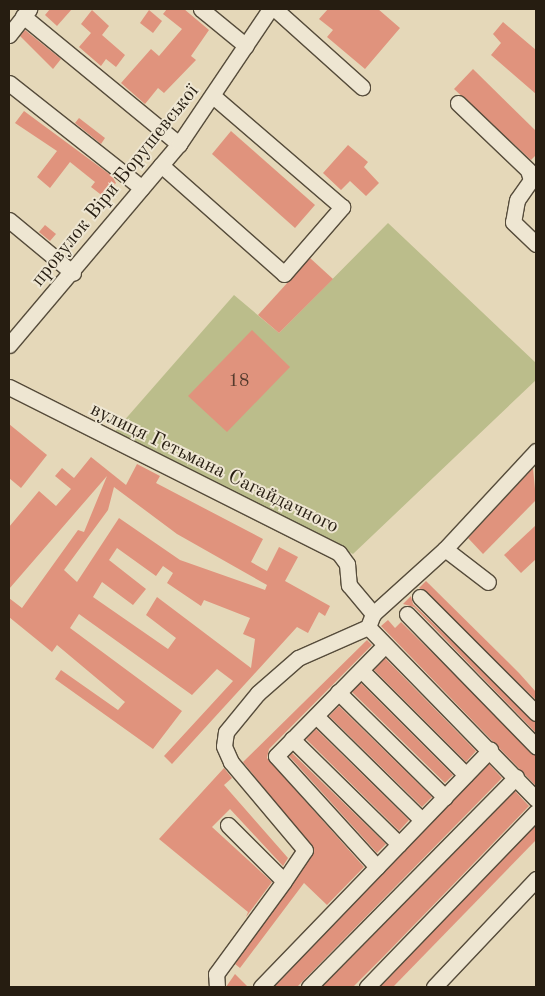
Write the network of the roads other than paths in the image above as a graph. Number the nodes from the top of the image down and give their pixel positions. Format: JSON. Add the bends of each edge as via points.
{"nodes":[{"id":1,"x":200,"y":9,"type":"edge"},
{"id":2,"x":270,"y":9,"type":"edge"},
{"id":3,"x":275,"y":9,"type":"edge"},
{"id":4,"x":26,"y":12,"type":"edge"},
{"id":5,"x":9,"y":35,"type":"edge"},
{"id":6,"x":246,"y":46,"type":"junction"},
{"id":7,"x":9,"y":83,"type":"edge"},
{"id":8,"x":362,"y":87,"type":"dead end"},
{"id":9,"x":214,"y":97,"type":"junction"},
{"id":10,"x":458,"y":103,"type":"dead end"},
{"id":11,"x":179,"y":144,"type":"junction"},
{"id":12,"x":161,"y":165,"type":"junction"},
{"id":13,"x":142,"y":188,"type":"junction"},
{"id":14,"x":9,"y":220,"type":"edge"},
{"id":15,"x":536,"y":244,"type":"edge"},
{"id":16,"x":73,"y":273,"type":"junction"},
{"id":17,"x":9,"y":345,"type":"edge"},
{"id":18,"x":9,"y":387,"type":"edge"},
{"id":19,"x":536,"y":451,"type":"edge"},
{"id":20,"x":445,"y":550,"type":"junction"},
{"id":21,"x":488,"y":582,"type":"dead end"},
{"id":22,"x":420,"y":597,"type":"dead end"},
{"id":23,"x":407,"y":614,"type":"dead end"},
{"id":24,"x":371,"y":620,"type":"junction"},
{"id":25,"x":383,"y":647,"type":"junction"},
{"id":26,"x":361,"y":670,"type":"junction"},
{"id":27,"x":338,"y":692,"type":"junction"},
{"id":28,"x":536,"y":713,"type":"edge"},
{"id":29,"x":316,"y":716,"type":"junction"},
{"id":30,"x":292,"y":739,"type":"junction"},
{"id":31,"x":536,"y":746,"type":"edge"},
{"id":32,"x":490,"y":750,"type":"junction"},
{"id":33,"x":466,"y":775,"type":"junction"},
{"id":34,"x":516,"y":777,"type":"junction"},
{"id":35,"x":445,"y":798,"type":"junction"},
{"id":36,"x":536,"y":799,"type":"edge"},
{"id":37,"x":536,"y":812,"type":"edge"},
{"id":38,"x":422,"y":820,"type":"junction"},
{"id":39,"x":228,"y":825,"type":"dead end"},
{"id":40,"x":399,"y":844,"type":"junction"},
{"id":41,"x":377,"y":867,"type":"junction"},
{"id":42,"x":536,"y":879,"type":"edge"},
{"id":43,"x":284,"y":881,"type":"junction"},
{"id":44,"x":217,"y":987,"type":"edge"},
{"id":45,"x":261,"y":987,"type":"edge"},
{"id":46,"x":309,"y":987,"type":"edge"},
{"id":47,"x":367,"y":987,"type":"edge"},
{"id":48,"x":434,"y":987,"type":"edge"}],
"edges":[{"from":1,"to":6,"type":"street"},
{"from":2,"to":6,"type":"street","name":"провулок Віри Борушевської"},
{"from":3,"to":8,"type":"street"},
{"from":4,"to":5,"type":"street"},
{"from":4,"to":11,"type":"street"},
{"from":6,"to":9,"type":"street","name":"провулок Віри Борушевської"},
{"from":7,"to":13,"type":"street"},
{"from":9,"to":11,"type":"street","name":"провулок Віри Борушевської"},
{"from":9,"to":12,"type":"street","via":[[342,207],[284,274]]},
{"from":10,"to":15,"type":"street","via":[[528,170],[531,180],[517,200],[513,222]]},
{"from":11,"to":12,"type":"street","name":"провулок Віри Борушевської"},
{"from":12,"to":13,"type":"street","name":"провулок Віри Борушевської"},
{"from":13,"to":16,"type":"street","name":"провулок Віри Борушевської"},
{"from":14,"to":16,"type":"street"},
{"from":16,"to":17,"type":"street","name":"провулок Віри Борушевської"},
{"from":18,"to":24,"type":"street","name":"вулиця Гетьмана Сагайдачного","via":[[339,553],[347,564],[349,585]]},
{"from":19,"to":20,"type":"street"},
{"from":20,"to":21,"type":"street"},
{"from":20,"to":24,"type":"street"},
{"from":22,"to":28,"type":"street"},
{"from":23,"to":31,"type":"street"},
{"from":24,"to":25,"type":"street","name":"вулиця Гетьмана Сагайдачного"},
{"from":24,"to":43,"type":"street","via":[[298,658],[258,693],[226,732],[224,746],[231,762],[306,850]]},
{"from":25,"to":26,"type":"street"},
{"from":25,"to":32,"type":"street","name":"вулиця Гетьмана Сагайдачного"},
{"from":26,"to":27,"type":"street"},
{"from":26,"to":33,"type":"street"},
{"from":27,"to":29,"type":"street"},
{"from":27,"to":35,"type":"street"},
{"from":29,"to":30,"type":"street"},
{"from":29,"to":38,"type":"street"},
{"from":30,"to":40,"type":"street"},
{"from":30,"to":41,"type":"street","via":[[276,756]]},
{"from":32,"to":33,"type":"street"},
{"from":32,"to":34,"type":"street","name":"вулиця Гетьмана Сагайдачного"},
{"from":33,"to":35,"type":"street"},
{"from":34,"to":36,"type":"street","name":"вулиця Гетьмана Сагайдачного"},
{"from":34,"to":46,"type":"street"},
{"from":35,"to":38,"type":"street"},
{"from":37,"to":47,"type":"street"},
{"from":38,"to":40,"type":"street"},
{"from":39,"to":43,"type":"street"},
{"from":40,"to":41,"type":"street"},
{"from":41,"to":45,"type":"street"},
{"from":42,"to":48,"type":"street"},
{"from":43,"to":44,"type":"street","via":[[216,974]]}]}
